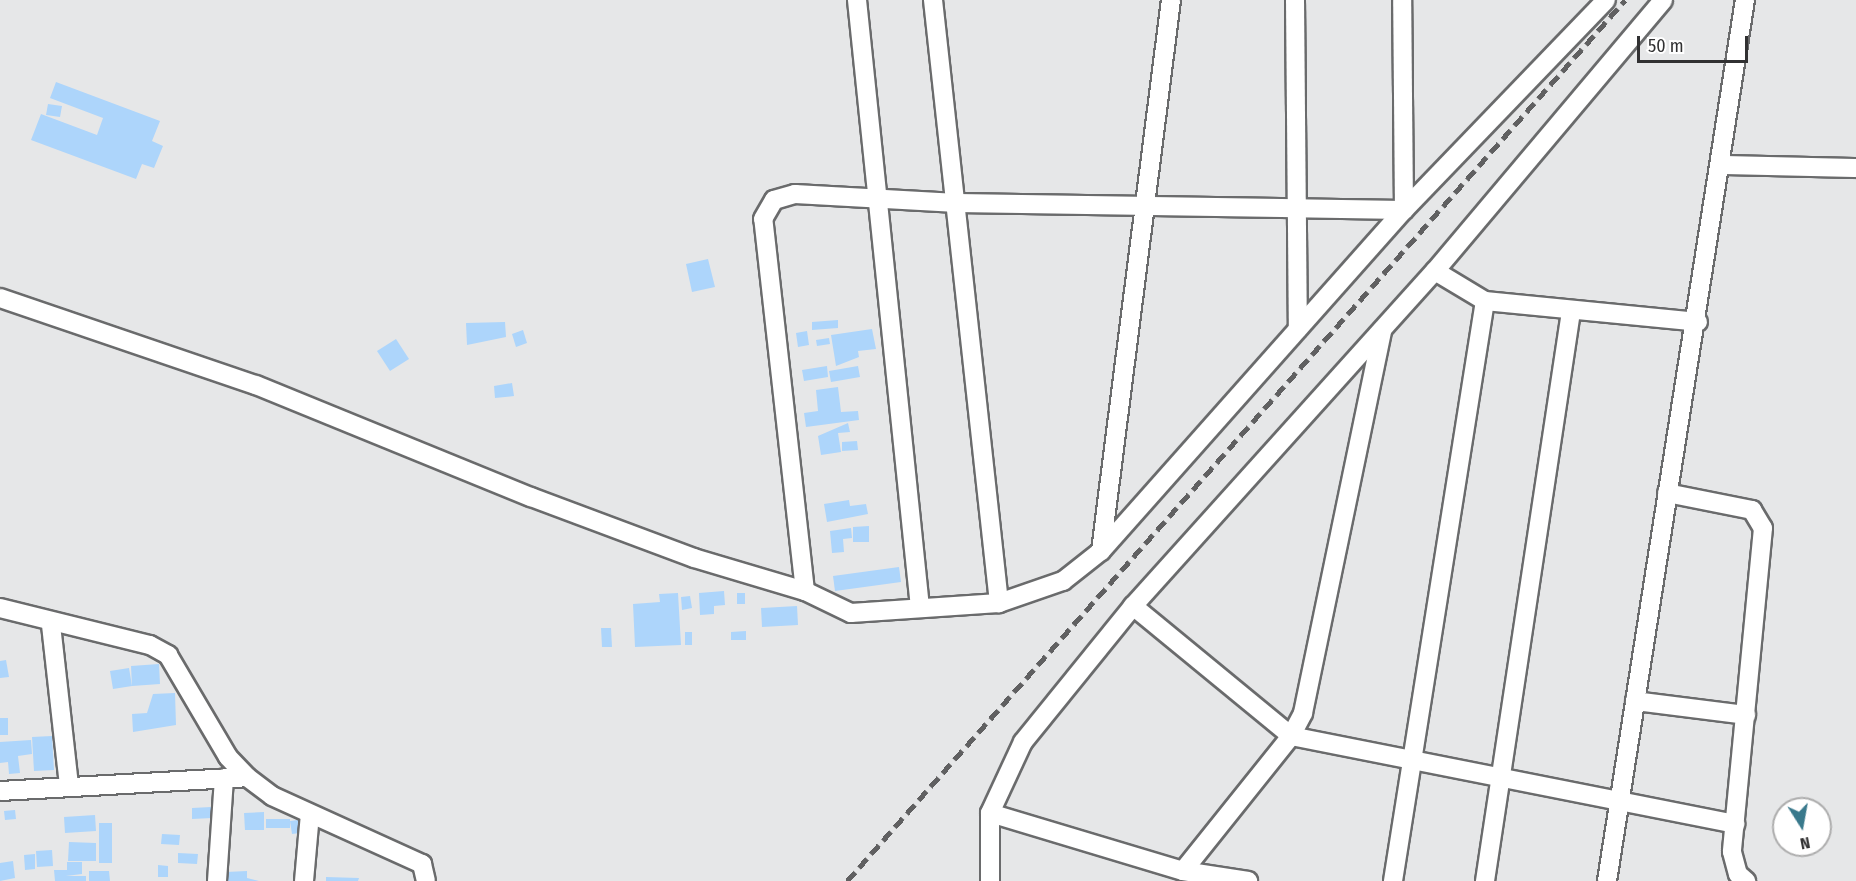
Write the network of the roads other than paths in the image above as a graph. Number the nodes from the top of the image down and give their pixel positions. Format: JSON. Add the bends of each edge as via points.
{"nodes":[{"id":1,"x":856,"y":0,"type":"edge"},
{"id":2,"x":933,"y":0,"type":"edge"},
{"id":3,"x":1171,"y":0,"type":"edge"},
{"id":4,"x":1295,"y":0,"type":"edge"},
{"id":5,"x":1402,"y":0,"type":"edge"},
{"id":6,"x":1606,"y":0,"type":"edge"},
{"id":7,"x":1663,"y":0,"type":"edge"},
{"id":8,"x":1745,"y":0,"type":"edge"},
{"id":9,"x":1723,"y":165,"type":"junction"},
{"id":10,"x":1856,"y":168,"type":"edge"},
{"id":11,"x":877,"y":196,"type":"junction"},
{"id":12,"x":957,"y":203,"type":"junction"},
{"id":13,"x":1141,"y":204,"type":"junction"},
{"id":14,"x":1297,"y":205,"type":"junction"},
{"id":15,"x":1404,"y":210,"type":"junction"},
{"id":16,"x":1435,"y":271,"type":"junction"},
{"id":17,"x":0,"y":298,"type":"edge"},
{"id":18,"x":1485,"y":301,"type":"junction"},
{"id":19,"x":1571,"y":312,"type":"junction"},
{"id":20,"x":1698,"y":322,"type":"junction"},
{"id":21,"x":1298,"y":329,"type":"junction"},
{"id":22,"x":1383,"y":329,"type":"junction"},
{"id":23,"x":1667,"y":493,"type":"junction"},
{"id":24,"x":1101,"y":551,"type":"junction"},
{"id":25,"x":805,"y":591,"type":"junction"},
{"id":26,"x":999,"y":603,"type":"junction"},
{"id":27,"x":1133,"y":606,"type":"junction"},
{"id":28,"x":0,"y":608,"type":"edge"},
{"id":29,"x":920,"y":608,"type":"junction"},
{"id":30,"x":51,"y":625,"type":"junction"},
{"id":31,"x":1635,"y":701,"type":"junction"},
{"id":32,"x":1746,"y":715,"type":"junction"},
{"id":33,"x":1291,"y":736,"type":"junction"},
{"id":34,"x":1413,"y":764,"type":"junction"},
{"id":35,"x":247,"y":777,"type":"junction"},
{"id":36,"x":224,"y":778,"type":"junction"},
{"id":37,"x":1501,"y":779,"type":"junction"},
{"id":38,"x":69,"y":785,"type":"junction"},
{"id":39,"x":0,"y":791,"type":"edge"},
{"id":40,"x":1619,"y":805,"type":"junction"},
{"id":41,"x":990,"y":813,"type":"junction"},
{"id":42,"x":310,"y":814,"type":"junction"},
{"id":43,"x":1735,"y":824,"type":"junction"},
{"id":44,"x":1183,"y":871,"type":"junction"},
{"id":45,"x":217,"y":881,"type":"edge"},
{"id":46,"x":304,"y":881,"type":"edge"},
{"id":47,"x":426,"y":881,"type":"edge"},
{"id":48,"x":990,"y":881,"type":"edge"},
{"id":49,"x":1248,"y":881,"type":"edge"},
{"id":50,"x":1393,"y":881,"type":"edge"},
{"id":51,"x":1485,"y":881,"type":"edge"},
{"id":52,"x":1607,"y":881,"type":"edge"},
{"id":53,"x":1746,"y":881,"type":"edge"}],
"edges":[{"from":1,"to":11,"type":"street"},
{"from":2,"to":12,"type":"street"},
{"from":3,"to":13,"type":"street"},
{"from":4,"to":14,"type":"street"},
{"from":5,"to":15,"type":"street"},
{"from":6,"to":15,"type":"street"},
{"from":7,"to":16,"type":"street"},
{"from":8,"to":9,"type":"street"},
{"from":9,"to":10,"type":"street"},
{"from":9,"to":20,"type":"street"},
{"from":11,"to":12,"type":"street"},
{"from":11,"to":25,"type":"street","via":[[795,194],[774,200],[763,219]]},
{"from":11,"to":29,"type":"street"},
{"from":12,"to":13,"type":"street"},
{"from":12,"to":26,"type":"street"},
{"from":13,"to":14,"type":"street"},
{"from":13,"to":24,"type":"street"},
{"from":14,"to":15,"type":"street"},
{"from":14,"to":21,"type":"street"},
{"from":15,"to":21,"type":"street"},
{"from":16,"to":18,"type":"street"},
{"from":16,"to":22,"type":"street"},
{"from":17,"to":25,"type":"street","via":[[256,385],[694,558]]},
{"from":18,"to":19,"type":"street"},
{"from":18,"to":34,"type":"street"},
{"from":19,"to":20,"type":"street"},
{"from":19,"to":37,"type":"street"},
{"from":20,"to":23,"type":"street"},
{"from":21,"to":24,"type":"street"},
{"from":22,"to":27,"type":"street"},
{"from":22,"to":33,"type":"street","via":[[1303,713]]},
{"from":23,"to":31,"type":"street"},
{"from":23,"to":32,"type":"street","via":[[1752,510],[1763,528]]},
{"from":24,"to":26,"type":"street","via":[[1063,581]]},
{"from":25,"to":29,"type":"street","via":[[851,613]]},
{"from":26,"to":29,"type":"street"},
{"from":27,"to":33,"type":"street"},
{"from":27,"to":41,"type":"street","via":[[1023,742]]},
{"from":28,"to":30,"type":"street"},
{"from":30,"to":35,"type":"street","via":[[128,639],[168,655],[228,757]]},
{"from":30,"to":38,"type":"street"},
{"from":31,"to":32,"type":"street"},
{"from":31,"to":40,"type":"street"},
{"from":32,"to":43,"type":"street"},
{"from":33,"to":34,"type":"street"},
{"from":33,"to":44,"type":"street"},
{"from":34,"to":37,"type":"street"},
{"from":34,"to":50,"type":"street"},
{"from":35,"to":36,"type":"street"},
{"from":35,"to":42,"type":"street","via":[[272,796]]},
{"from":36,"to":38,"type":"street"},
{"from":36,"to":45,"type":"street"},
{"from":37,"to":40,"type":"street"},
{"from":37,"to":51,"type":"street"},
{"from":38,"to":39,"type":"street"},
{"from":40,"to":43,"type":"street"},
{"from":40,"to":52,"type":"street"},
{"from":41,"to":44,"type":"street"},
{"from":41,"to":48,"type":"street"},
{"from":42,"to":46,"type":"street"},
{"from":42,"to":47,"type":"street","via":[[422,864]]},
{"from":43,"to":53,"type":"street","via":[[1734,863]]},
{"from":44,"to":49,"type":"street"}]}
